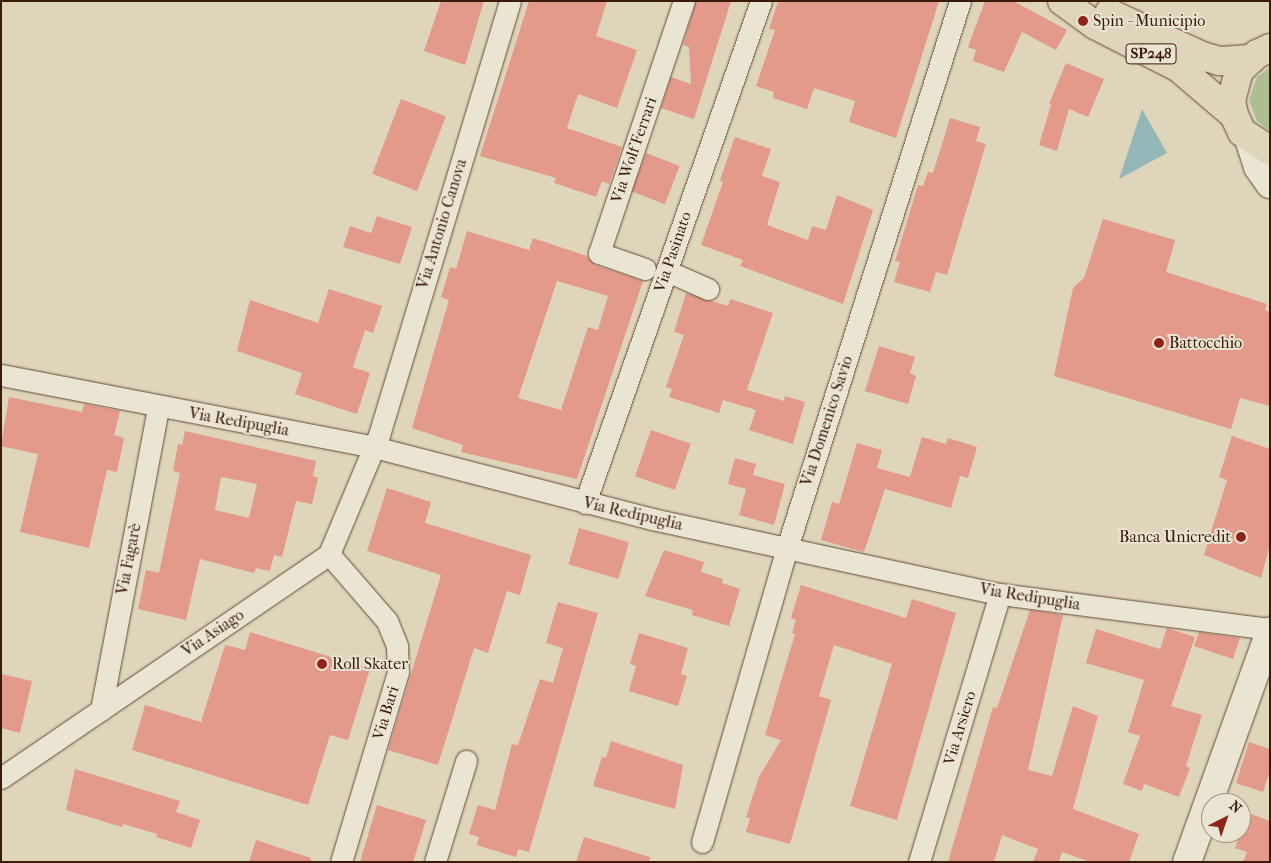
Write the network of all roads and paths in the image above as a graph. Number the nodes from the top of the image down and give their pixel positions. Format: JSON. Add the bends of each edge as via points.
{"nodes":[{"id":1,"x":510,"y":1,"type":"edge"},
{"id":2,"x":684,"y":1,"type":"edge"},
{"id":3,"x":761,"y":1,"type":"edge"},
{"id":4,"x":960,"y":1,"type":"edge"},
{"id":5,"x":1062,"y":1,"type":"edge"},
{"id":6,"x":1083,"y":1,"type":"edge"},
{"id":7,"x":1264,"y":50,"type":"edge"},
{"id":8,"x":1234,"y":115,"type":"junction"},
{"id":9,"x":1259,"y":145,"type":"edge"},
{"id":10,"x":1270,"y":184,"type":"edge"},
{"id":11,"x":645,"y":269,"type":"dead end"},
{"id":12,"x":666,"y":271,"type":"junction"},
{"id":13,"x":708,"y":289,"type":"dead end"},
{"id":14,"x":1,"y":375,"type":"edge"},
{"id":15,"x":158,"y":407,"type":"junction"},
{"id":16,"x":374,"y":447,"type":"junction"},
{"id":17,"x":585,"y":503,"type":"junction"},
{"id":18,"x":787,"y":548,"type":"junction"},
{"id":19,"x":329,"y":554,"type":"junction"},
{"id":20,"x":1000,"y":594,"type":"junction"},
{"id":21,"x":1270,"y":631,"type":"edge"},
{"id":22,"x":101,"y":710,"type":"junction"},
{"id":23,"x":466,"y":761,"type":"dead end"},
{"id":24,"x":1,"y":778,"type":"edge"},
{"id":25,"x":702,"y":842,"type":"dead end"},
{"id":26,"x":342,"y":862,"type":"edge"},
{"id":27,"x":435,"y":862,"type":"edge"},
{"id":28,"x":919,"y":862,"type":"edge"},
{"id":29,"x":1187,"y":862,"type":"edge"}],
"edges":[{"from":1,"to":16,"type":"street","name":"Via Antonio Canova"},
{"from":2,"to":11,"type":"street","name":"Via Wolf Ferrari","via":[[599,253]]},
{"from":3,"to":12,"type":"street","name":"Via Pasinato"},
{"from":4,"to":18,"type":"street","name":"Via Domenico Savio"},
{"from":5,"to":8,"type":"main road","number":"SP248","via":[[1095,25],[1179,68]]},
{"from":6,"to":7,"type":"main road","number":"SP248","via":[[1202,56],[1220,61]]},
{"from":7,"to":8,"type":"main road","number":"SP248","via":[[1233,85]]},
{"from":8,"to":9,"type":"main road","number":"SP248"},
{"from":9,"to":10,"type":"main road","via":[[1258,167]]},
{"from":12,"to":13,"type":"street"},
{"from":12,"to":17,"type":"street","name":"Via Pasinato"},
{"from":14,"to":15,"type":"street","name":"Via Redipuglia"},
{"from":15,"to":16,"type":"street","name":"Via Redipuglia"},
{"from":15,"to":22,"type":"street","name":"Via Fagarè"},
{"from":16,"to":17,"type":"street","name":"Via Redipuglia"},
{"from":16,"to":19,"type":"street"},
{"from":17,"to":18,"type":"street","name":"Via Redipuglia"},
{"from":18,"to":20,"type":"street","name":"Via Redipuglia"},
{"from":18,"to":25,"type":"street","name":"Via Domenico Savio"},
{"from":19,"to":22,"type":"street","name":"Via Asiago"},
{"from":19,"to":26,"type":"street","name":"Via Bari","via":[[387,621],[397,646],[398,672]]},
{"from":20,"to":21,"type":"street","name":"Via Redipuglia"},
{"from":20,"to":28,"type":"street","name":"Via Arsiero"},
{"from":21,"to":29,"type":"main road"},
{"from":22,"to":24,"type":"street","name":"Via Asiago"},
{"from":23,"to":27,"type":"street"}]}
